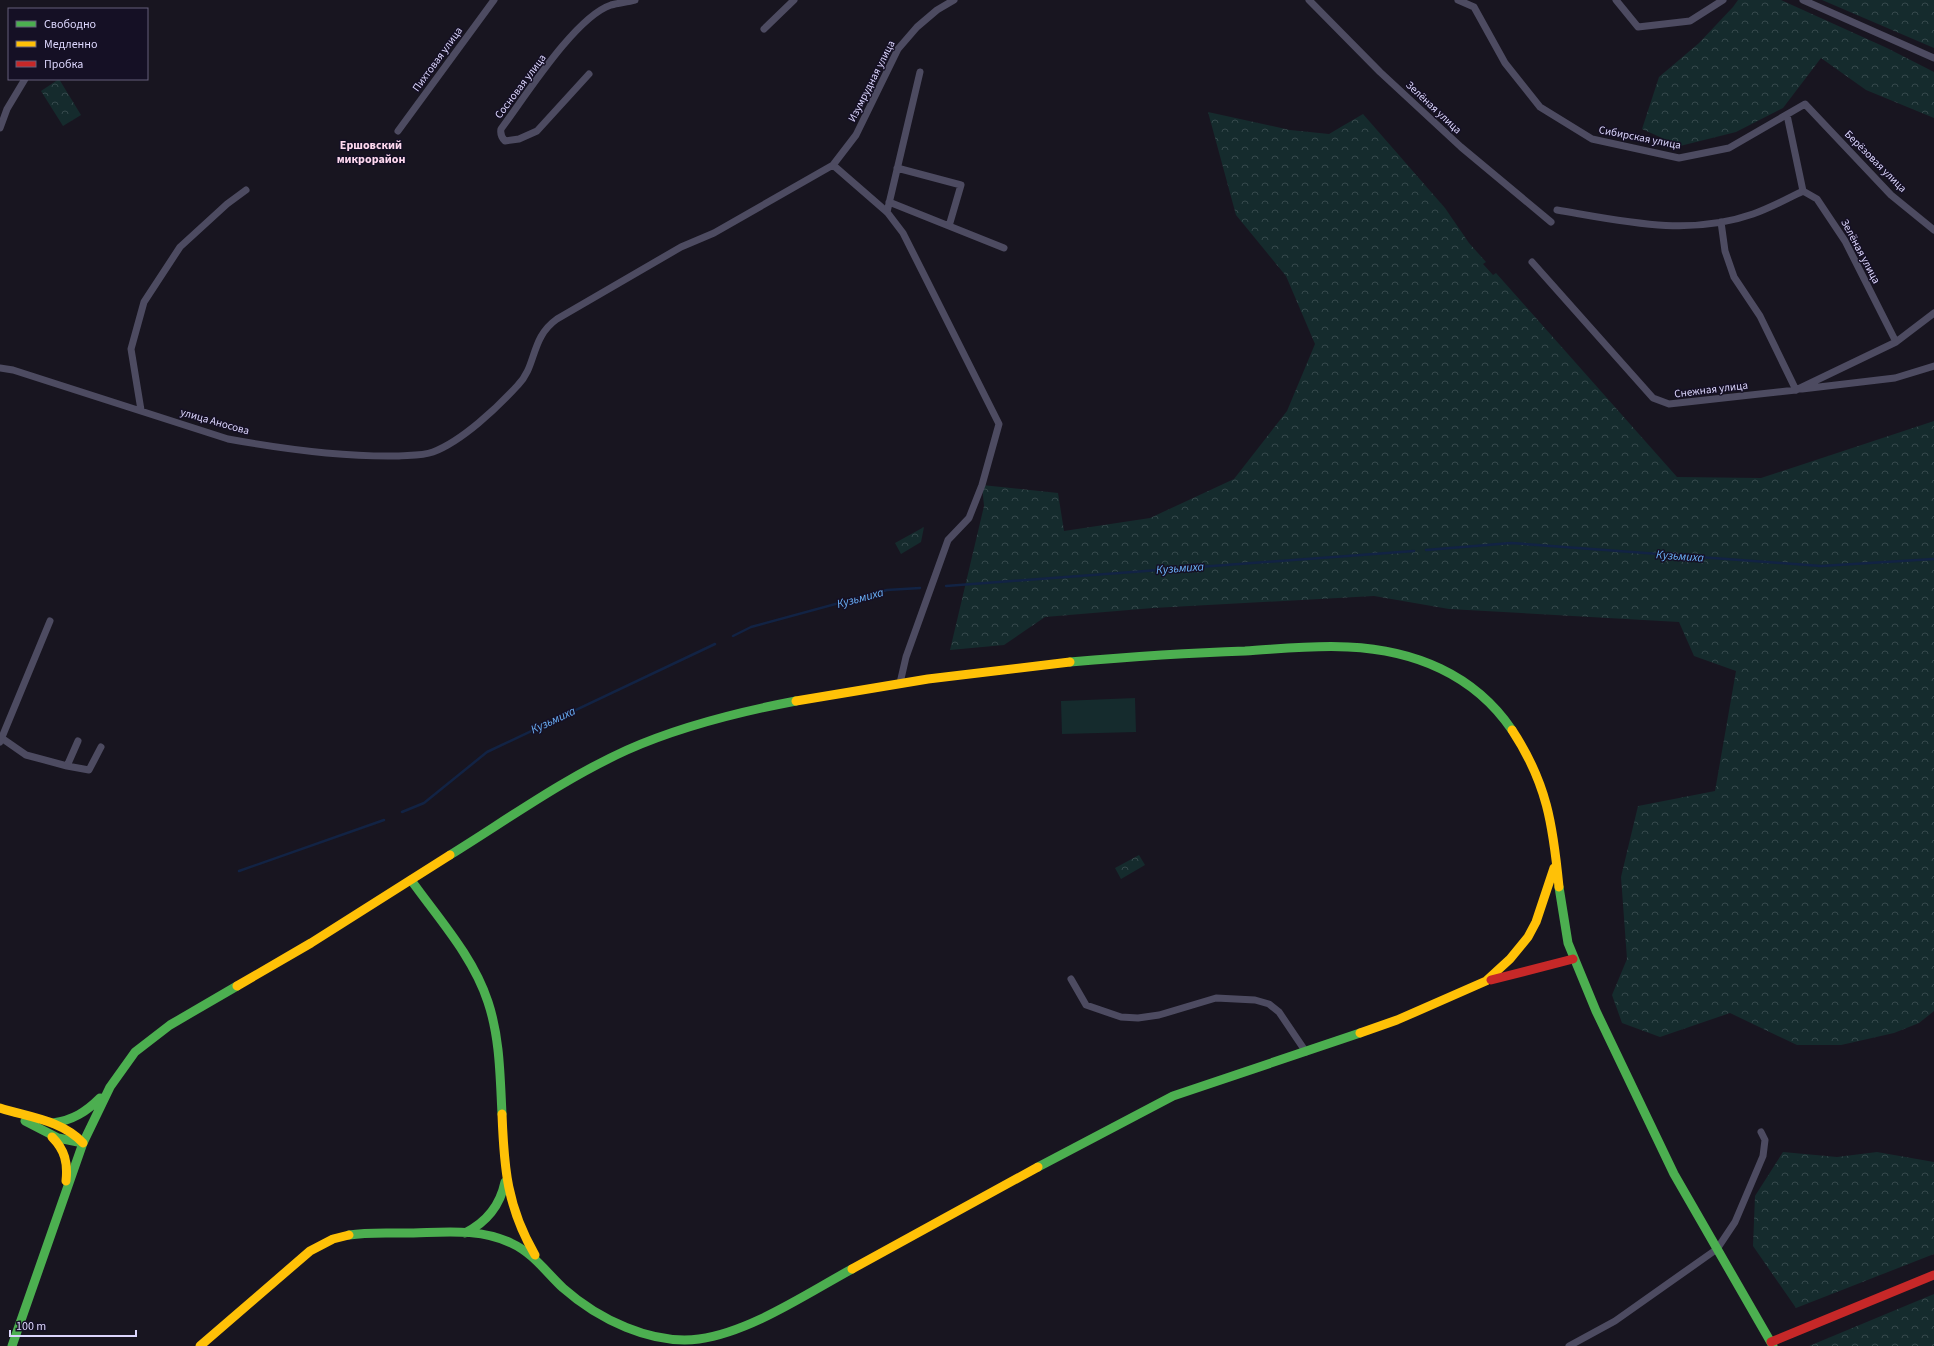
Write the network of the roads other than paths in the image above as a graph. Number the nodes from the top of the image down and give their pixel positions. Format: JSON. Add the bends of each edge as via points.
{"nodes":[{"id":1,"x":494,"y":0,"type":"edge"},
{"id":2,"x":635,"y":0,"type":"edge"},
{"id":3,"x":794,"y":0,"type":"edge"},
{"id":4,"x":954,"y":0,"type":"edge"},
{"id":5,"x":1308,"y":0,"type":"edge"},
{"id":6,"x":1458,"y":0,"type":"edge"},
{"id":7,"x":1616,"y":0,"type":"edge"},
{"id":8,"x":1723,"y":0,"type":"edge"},
{"id":9,"x":1803,"y":0,"type":"edge"},
{"id":10,"x":764,"y":30,"type":"dead end"},
{"id":11,"x":1934,"y":58,"type":"edge"},
{"id":12,"x":920,"y":72,"type":"dead end"},
{"id":13,"x":589,"y":74,"type":"dead end"},
{"id":14,"x":24,"y":80,"type":"edge"},
{"id":15,"x":1805,"y":104,"type":"joint"},
{"id":16,"x":1787,"y":115,"type":"junction"},
{"id":17,"x":0,"y":128,"type":"edge"},
{"id":18,"x":398,"y":131,"type":"dead end"},
{"id":19,"x":833,"y":165,"type":"junction"},
{"id":20,"x":897,"y":168,"type":"junction"},
{"id":21,"x":246,"y":190,"type":"dead end"},
{"id":22,"x":1803,"y":191,"type":"junction"},
{"id":23,"x":889,"y":202,"type":"junction"},
{"id":24,"x":1557,"y":210,"type":"dead end"},
{"id":25,"x":886,"y":212,"type":"junction"},
{"id":26,"x":1551,"y":222,"type":"dead end"},
{"id":27,"x":1721,"y":222,"type":"junction"},
{"id":28,"x":949,"y":226,"type":"junction"},
{"id":29,"x":1934,"y":230,"type":"edge"},
{"id":30,"x":1004,"y":248,"type":"dead end"},
{"id":31,"x":1532,"y":262,"type":"dead end"},
{"id":32,"x":1934,"y":313,"type":"edge"},
{"id":33,"x":1896,"y":342,"type":"junction"},
{"id":34,"x":1934,"y":366,"type":"edge"},
{"id":35,"x":0,"y":368,"type":"edge"},
{"id":36,"x":1796,"y":390,"type":"junction"},
{"id":37,"x":141,"y":410,"type":"junction"},
{"id":38,"x":50,"y":621,"type":"dead end"},
{"id":39,"x":900,"y":683,"type":"junction"},
{"id":40,"x":1,"y":739,"type":"edge"},
{"id":41,"x":78,"y":741,"type":"dead end"},
{"id":42,"x":101,"y":747,"type":"dead end"},
{"id":43,"x":67,"y":766,"type":"junction"},
{"id":44,"x":1556,"y":861,"type":"junction"},
{"id":45,"x":411,"y":880,"type":"junction"},
{"id":46,"x":1573,"y":959,"type":"junction"},
{"id":47,"x":1071,"y":979,"type":"dead end"},
{"id":48,"x":1486,"y":981,"type":"junction"},
{"id":49,"x":1306,"y":1052,"type":"junction"},
{"id":50,"x":110,"y":1087,"type":"junction"},
{"id":51,"x":3,"y":1109,"type":"edge"},
{"id":52,"x":50,"y":1123,"type":"junction"},
{"id":53,"x":1762,"y":1132,"type":"dead end"},
{"id":54,"x":47,"y":1133,"type":"junction"},
{"id":55,"x":84,"y":1143,"type":"junction"},
{"id":56,"x":506,"y":1175,"type":"junction"},
{"id":57,"x":65,"y":1194,"type":"junction"},
{"id":58,"x":465,"y":1233,"type":"junction"},
{"id":59,"x":1717,"y":1249,"type":"junction"},
{"id":60,"x":540,"y":1263,"type":"junction"},
{"id":61,"x":1934,"y":1275,"type":"edge"},
{"id":62,"x":23,"y":1316,"type":"junction"},
{"id":63,"x":685,"y":1343,"type":"edge"},
{"id":64,"x":1772,"y":1344,"type":"edge"},
{"id":65,"x":8,"y":1346,"type":"edge"},
{"id":66,"x":12,"y":1346,"type":"edge"},
{"id":67,"x":200,"y":1346,"type":"edge"},
{"id":68,"x":1569,"y":1346,"type":"edge"}],
"edges":[{"from":1,"to":18,"type":"street","name":"Пихтовая улица"},
{"from":2,"to":13,"type":"street","name":"Сосновая улица","via":[[610,6],[578,28],[501,129],[502,138],[505,141],[519,139],[537,131]]},
{"from":3,"to":10,"type":"street"},
{"from":4,"to":19,"type":"street","name":"Изумрудная улица","via":[[917,27],[898,49],[856,135]]},
{"from":5,"to":26,"type":"street","name":"Зелёная улица","via":[[1380,72],[1456,142]]},
{"from":6,"to":16,"type":"street","name":"Сибирская улица","via":[[1474,7],[1505,63],[1540,108],[1592,139],[1680,158],[1729,148]]},
{"from":7,"to":8,"type":"street","via":[[1638,27],[1690,21]]},
{"from":9,"to":11,"type":"street"},
{"from":12,"to":20,"type":"street"},
{"from":14,"to":17,"type":"street","via":[[7,109]]},
{"from":15,"to":16,"type":"street","name":"Сибирская улица"},
{"from":15,"to":29,"type":"street","name":"Берёзовая улица","via":[[1891,195]]},
{"from":16,"to":22,"type":"street"},
{"from":19,"to":25,"type":"street"},
{"from":19,"to":37,"type":"street","name":"улица Аносова","via":[[557,318],[540,336],[520,384],[458,440],[432,452],[362,457],[260,445],[228,439]]},
{"from":20,"to":23,"type":"street"},
{"from":20,"to":28,"type":"street","via":[[961,185]]},
{"from":21,"to":37,"type":"street","via":[[180,247],[144,302],[131,349]]},
{"from":22,"to":27,"type":"street","via":[[1753,214]]},
{"from":22,"to":33,"type":"street","name":"Зелёная улица","via":[[1817,199],[1845,241]]},
{"from":23,"to":25,"type":"street"},
{"from":23,"to":28,"type":"street"},
{"from":24,"to":27,"type":"street","via":[[1653,226],[1690,227]]},
{"from":25,"to":39,"type":"street","via":[[903,233],[999,424],[982,485],[969,518],[948,540],[906,657]]},
{"from":27,"to":36,"type":"street","via":[[1725,251],[1734,277],[1760,316]]},
{"from":28,"to":30,"type":"street"},
{"from":31,"to":36,"type":"street","name":"Снежная улица","via":[[1653,398],[1669,404]]},
{"from":32,"to":33,"type":"street","name":"Снежная улица"},
{"from":33,"to":36,"type":"street","name":"Снежная улица"},
{"from":34,"to":36,"type":"street","via":[[1895,378]]},
{"from":35,"to":37,"type":"street","name":"улица Аносова"},
{"from":38,"to":40,"type":"street"},
{"from":39,"to":44,"type":"main road","via":[[1013,667],[1104,658],[1285,649],[1348,647],[1415,658],[1448,670],[1473,686],[1516,735],[1540,779],[1552,830]]},
{"from":39,"to":45,"type":"main road","via":[[744,713],[638,745],[561,785]]},
{"from":40,"to":43,"type":"street","via":[[26,755]]},
{"from":41,"to":43,"type":"street"},
{"from":42,"to":43,"type":"street","via":[[89,770]]},
{"from":44,"to":46,"type":"main road","via":[[1562,916]]},
{"from":44,"to":48,"type":"main road","via":[[1536,922],[1528,937],[1510,959]]},
{"from":45,"to":50,"type":"main road","via":[[274,966],[152,1037],[126,1062]]},
{"from":45,"to":56,"type":"main road","via":[[470,966],[487,1000],[493,1020],[498,1066]]},
{"from":46,"to":48,"type":"main road"},
{"from":46,"to":59,"type":"main road","via":[[1669,1165]]},
{"from":47,"to":49,"type":"street","via":[[1086,1005],[1121,1017],[1159,1015],[1216,998],[1255,1000],[1270,1004],[1279,1012]]},
{"from":48,"to":49,"type":"main road","via":[[1423,1010]]},
{"from":49,"to":63,"type":"main road","via":[[1173,1096],[1026,1173],[760,1320],[733,1331]]},
{"from":50,"to":52,"type":"main road","via":[[79,1117],[67,1122]]},
{"from":50,"to":55,"type":"main road"},
{"from":51,"to":52,"type":"main road"},
{"from":51,"to":54,"type":"main road"},
{"from":52,"to":55,"type":"main road","via":[[71,1131]]},
{"from":53,"to":59,"type":"street","via":[[1765,1140],[1763,1156],[1735,1222]]},
{"from":54,"to":55,"type":"main road","via":[[67,1141]]},
{"from":54,"to":57,"type":"main road","via":[[59,1143],[65,1154]]},
{"from":55,"to":57,"type":"main road"},
{"from":56,"to":58,"type":"main road","via":[[504,1192],[497,1207],[478,1227]]},
{"from":56,"to":60,"type":"main road","via":[[518,1222]]},
{"from":57,"to":62,"type":"main road"},
{"from":58,"to":60,"type":"main road","via":[[509,1241]]},
{"from":58,"to":67,"type":"main road","via":[[359,1232],[336,1237],[323,1243]]},
{"from":59,"to":64,"type":"main road"},
{"from":59,"to":68,"type":"street","via":[[1615,1321]]},
{"from":60,"to":63,"type":"main road","via":[[562,1287],[603,1316],[634,1329]]},
{"from":61,"to":64,"type":"main road"},
{"from":62,"to":65,"type":"main road"},
{"from":62,"to":66,"type":"main road"}]}
